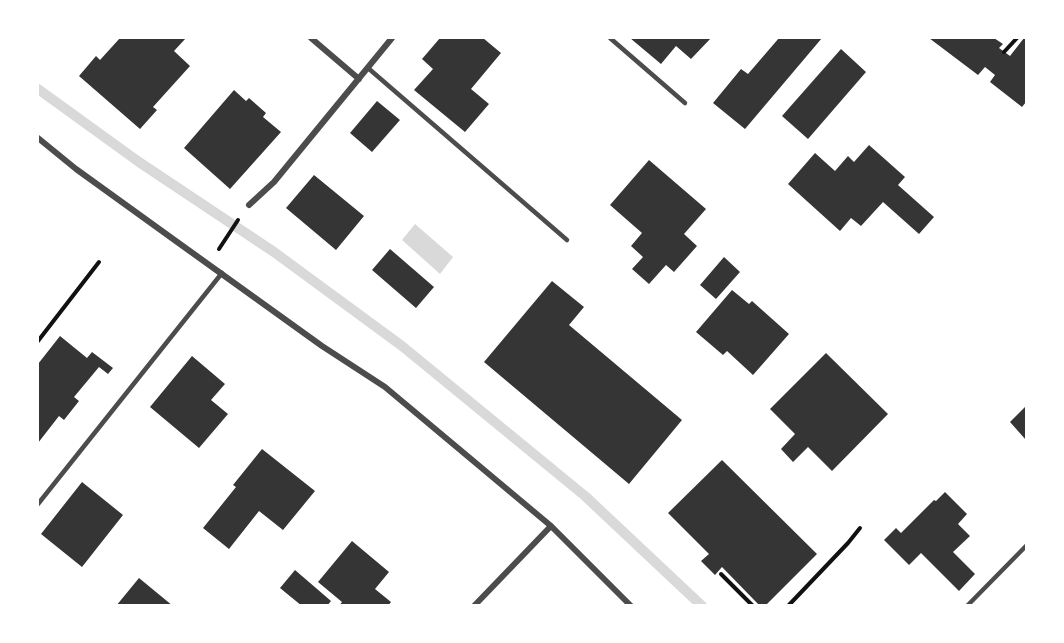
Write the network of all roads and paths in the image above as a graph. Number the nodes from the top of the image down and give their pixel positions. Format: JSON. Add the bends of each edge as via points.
{"nodes":[{"id":1,"x":311,"y":38,"type":"edge"},
{"id":2,"x":392,"y":38,"type":"edge"},
{"id":3,"x":610,"y":38,"type":"edge"},
{"id":4,"x":1017,"y":38,"type":"edge"},
{"id":5,"x":1004,"y":52,"type":"dead end"},
{"id":6,"x":368,"y":68,"type":"junction"},
{"id":7,"x":359,"y":79,"type":"junction"},
{"id":8,"x":685,"y":103,"type":"dead end"},
{"id":9,"x":38,"y":138,"type":"edge"},
{"id":10,"x":249,"y":205,"type":"joint"},
{"id":11,"x":567,"y":240,"type":"dead end"},
{"id":12,"x":218,"y":250,"type":"dead end"},
{"id":13,"x":99,"y":262,"type":"dead end"},
{"id":14,"x":222,"y":273,"type":"junction"},
{"id":15,"x":38,"y":341,"type":"edge"},
{"id":16,"x":38,"y":504,"type":"edge"},
{"id":17,"x":551,"y":526,"type":"junction"},
{"id":18,"x":860,"y":528,"type":"dead end"},
{"id":19,"x":1026,"y":546,"type":"edge"},
{"id":20,"x":721,"y":574,"type":"dead end"},
{"id":21,"x":474,"y":606,"type":"edge"},
{"id":22,"x":631,"y":606,"type":"edge"},
{"id":23,"x":753,"y":606,"type":"edge"},
{"id":24,"x":788,"y":606,"type":"edge"},
{"id":25,"x":967,"y":606,"type":"edge"}],
"edges":[{"from":1,"to":7,"type":"street"},
{"from":2,"to":6,"type":"street"},
{"from":3,"to":8,"type":"lane"},
{"from":4,"to":5,"type":"path"},
{"from":6,"to":7,"type":"street"},
{"from":6,"to":11,"type":"lane"},
{"from":7,"to":10,"type":"street","via":[[274,182]]},
{"from":9,"to":14,"type":"street"},
{"from":10,"to":12,"type":"path"},
{"from":13,"to":15,"type":"path"},
{"from":14,"to":16,"type":"lane"},
{"from":14,"to":17,"type":"street","via":[[385,387]]},
{"from":17,"to":21,"type":"street"},
{"from":17,"to":22,"type":"street"},
{"from":18,"to":24,"type":"path"},
{"from":19,"to":25,"type":"lane"},
{"from":20,"to":23,"type":"path"}]}
